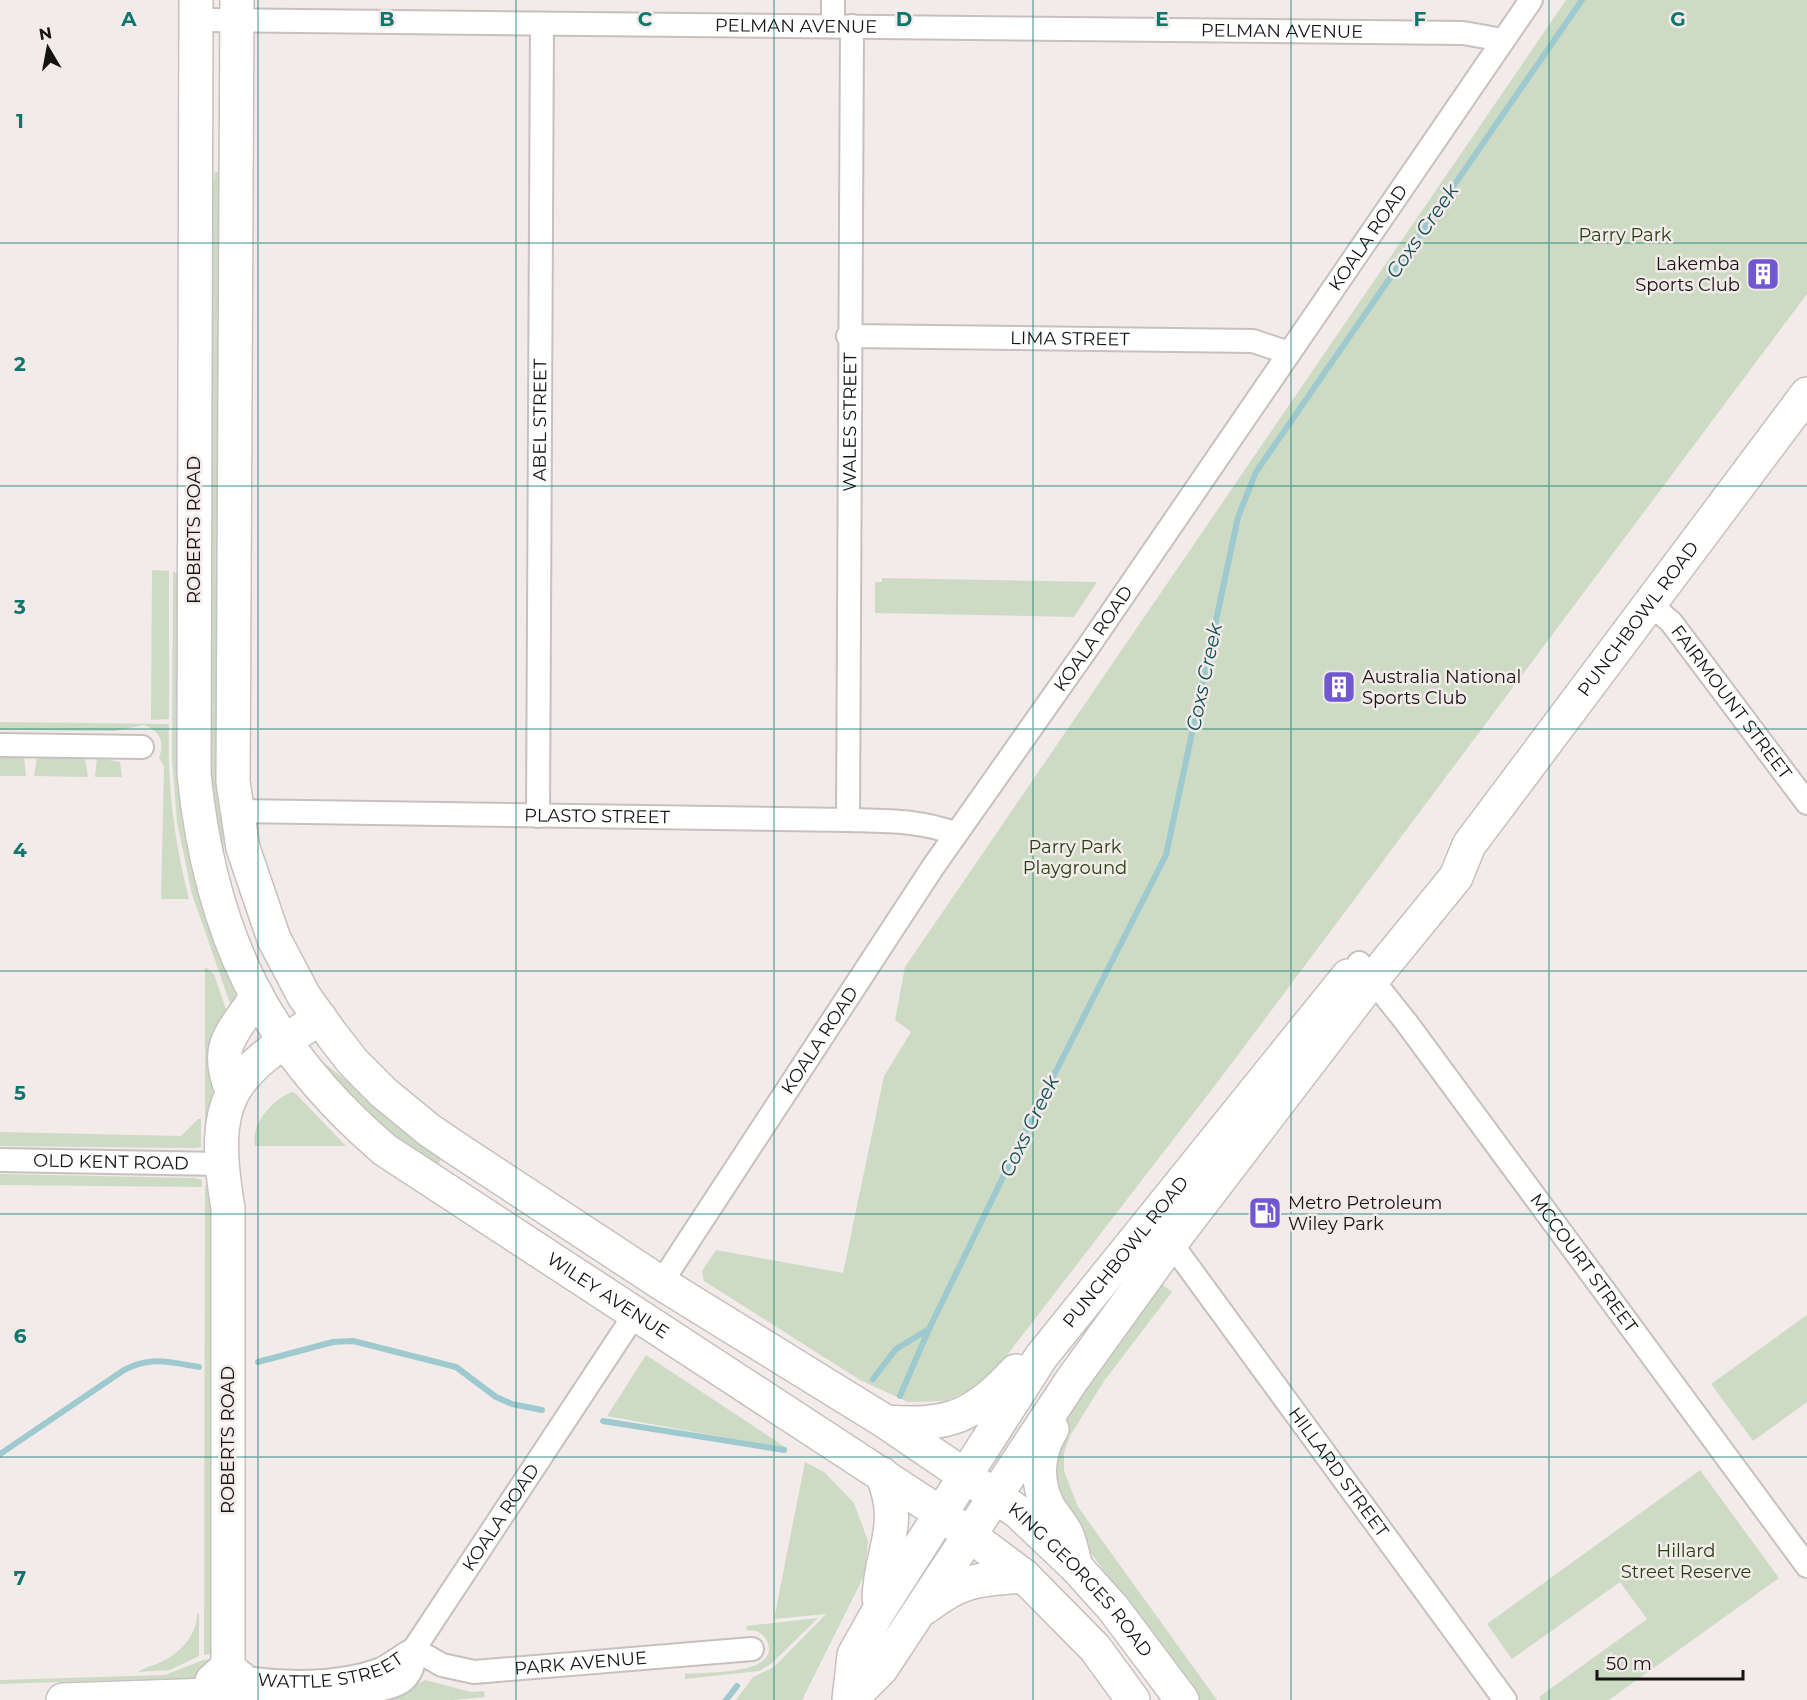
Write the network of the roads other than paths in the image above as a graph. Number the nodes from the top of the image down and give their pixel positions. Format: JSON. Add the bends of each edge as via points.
{"nodes":[{"id":1,"x":833,"y":0,"type":"edge"},
{"id":2,"x":1531,"y":0,"type":"edge"},
{"id":3,"x":196,"y":10,"type":"edge"},
{"id":4,"x":237,"y":10,"type":"edge"},
{"id":5,"x":543,"y":24,"type":"junction"},
{"id":6,"x":842,"y":26,"type":"junction"},
{"id":7,"x":1503,"y":40,"type":"junction"},
{"id":8,"x":848,"y":336,"type":"junction"},
{"id":9,"x":1289,"y":353,"type":"junction"},
{"id":10,"x":1807,"y":394,"type":"edge"},
{"id":11,"x":1650,"y":604,"type":"junction"},
{"id":12,"x":0,"y":745,"type":"edge"},
{"id":13,"x":142,"y":747,"type":"dead end"},
{"id":14,"x":1807,"y":803,"type":"edge"},
{"id":15,"x":237,"y":810,"type":"junction"},
{"id":16,"x":538,"y":816,"type":"junction"},
{"id":17,"x":848,"y":820,"type":"junction"},
{"id":18,"x":956,"y":834,"type":"junction"},
{"id":19,"x":1365,"y":972,"type":"junction"},
{"id":20,"x":257,"y":996,"type":"junction"},
{"id":21,"x":326,"y":1027,"type":"junction"},
{"id":22,"x":290,"y":1050,"type":"junction"},
{"id":23,"x":232,"y":1091,"type":"junction"},
{"id":24,"x":0,"y":1160,"type":"edge"},
{"id":25,"x":221,"y":1164,"type":"junction"},
{"id":26,"x":228,"y":1208,"type":"junction"},
{"id":27,"x":1172,"y":1243,"type":"junction"},
{"id":28,"x":661,"y":1283,"type":"junction"},
{"id":29,"x":635,"y":1314,"type":"junction"},
{"id":30,"x":1041,"y":1357,"type":"junction"},
{"id":31,"x":1072,"y":1380,"type":"junction"},
{"id":32,"x":886,"y":1422,"type":"junction"},
{"id":33,"x":882,"y":1474,"type":"junction"},
{"id":34,"x":963,"y":1476,"type":"junction"},
{"id":35,"x":994,"y":1496,"type":"junction"},
{"id":36,"x":940,"y":1513,"type":"junction"},
{"id":37,"x":968,"y":1534,"type":"junction"},
{"id":38,"x":1807,"y":1566,"type":"edge"},
{"id":39,"x":1076,"y":1567,"type":"junction"},
{"id":40,"x":1024,"y":1576,"type":"junction"},
{"id":41,"x":878,"y":1612,"type":"junction"},
{"id":42,"x":917,"y":1614,"type":"junction"},
{"id":43,"x":414,"y":1649,"type":"junction"},
{"id":44,"x":752,"y":1649,"type":"dead end"},
{"id":45,"x":230,"y":1691,"type":"edge"},
{"id":46,"x":367,"y":1696,"type":"edge"},
{"id":47,"x":63,"y":1700,"type":"edge"},
{"id":48,"x":850,"y":1700,"type":"edge"},
{"id":49,"x":1133,"y":1700,"type":"edge"},
{"id":50,"x":1182,"y":1700,"type":"edge"},
{"id":51,"x":1504,"y":1700,"type":"edge"}],
"edges":[{"from":1,"to":6,"type":"street","name":"WALES STREET"},
{"from":2,"to":7,"type":"street","name":"KOALA ROAD"},
{"from":3,"to":4,"type":"street","name":"PELMAN AVENUE"},
{"from":3,"to":20,"type":"main road","name":"ROBERTS ROAD","via":[[194,774],[199,828],[210,877],[236,956]]},
{"from":4,"to":5,"type":"street","name":"PELMAN AVENUE"},
{"from":4,"to":15,"type":"main road","via":[[232,706]]},
{"from":5,"to":6,"type":"street","name":"PELMAN AVENUE"},
{"from":5,"to":16,"type":"street","name":"ABEL STREET"},
{"from":6,"to":7,"type":"street","name":"PELMAN AVENUE","via":[[1463,33]]},
{"from":6,"to":8,"type":"street","name":"WALES STREET"},
{"from":7,"to":9,"type":"street","name":"KOALA ROAD"},
{"from":8,"to":9,"type":"street","name":"LIMA STREET","via":[[1253,340]]},
{"from":8,"to":17,"type":"street","name":"WALES STREET"},
{"from":9,"to":18,"type":"street","name":"KOALA ROAD"},
{"from":10,"to":11,"type":"main road","name":"PUNCHBOWL ROAD"},
{"from":11,"to":14,"type":"street","name":"FAIRMOUNT STREET","via":[[1671,622]]},
{"from":11,"to":19,"type":"main road","name":"PUNCHBOWL ROAD","via":[[1469,845],[1438,867]]},
{"from":12,"to":13,"type":"street"},
{"from":15,"to":16,"type":"street","name":"PLASTO STREET"},
{"from":15,"to":21,"type":"main road","via":[[253,884],[274,939]]},
{"from":16,"to":17,"type":"street","name":"PLASTO STREET"},
{"from":17,"to":18,"type":"street","name":"PLASTO STREET","via":[[916,822]]},
{"from":18,"to":28,"type":"street","name":"KOALA ROAD"},
{"from":19,"to":27,"type":"main road","name":"PUNCHBOWL ROAD"},
{"from":19,"to":30,"type":"main road","name":"PUNCHBOWL ROAD"},
{"from":19,"to":38,"type":"street","name":"MCCOURT STREET"},
{"from":20,"to":22,"type":"main road","name":"ROBERTS ROAD"},
{"from":20,"to":23,"type":"main road","via":[[229,1038],[223,1056],[224,1072]]},
{"from":21,"to":22,"type":"main road","name":"ROBERTS ROAD"},
{"from":21,"to":28,"type":"main road","via":[[353,1062],[429,1130]]},
{"from":22,"to":23,"type":"main road","name":"ROBERTS ROAD","via":[[258,1060]]},
{"from":22,"to":26,"type":"main road","name":"ROBERTS ROAD","via":[[247,1106],[240,1124]]},
{"from":22,"to":29,"type":"main road","name":"WILEY AVENUE","via":[[348,1118],[385,1150]]},
{"from":23,"to":25,"type":"main road","name":"ROBERTS ROAD","via":[[225,1113]]},
{"from":24,"to":25,"type":"street","name":"OLD KENT ROAD"},
{"from":25,"to":26,"type":"main road","name":"ROBERTS ROAD"},
{"from":26,"to":45,"type":"main road","name":"ROBERTS ROAD"},
{"from":27,"to":31,"type":"main road","name":"PUNCHBOWL ROAD"},
{"from":27,"to":51,"type":"street","name":"HILLARD STREET"},
{"from":28,"to":32,"type":"main road"},
{"from":29,"to":33,"type":"main road","name":"WILEY AVENUE"},
{"from":29,"to":43,"type":"street","name":"KOALA ROAD"},
{"from":30,"to":32,"type":"main road","via":[[1018,1368],[996,1393],[962,1415],[929,1424]]},
{"from":30,"to":34,"type":"main road","name":"PUNCHBOWL ROAD"},
{"from":31,"to":35,"type":"main road","name":"PUNCHBOWL ROAD"},
{"from":31,"to":39,"type":"main road","via":[[1064,1411],[1044,1442],[1039,1463],[1040,1484],[1048,1506],[1067,1534]]},
{"from":32,"to":34,"type":"main road"},
{"from":33,"to":36,"type":"main road","name":"WILEY AVENUE"},
{"from":33,"to":41,"type":"main road","via":[[893,1518],[879,1582]]},
{"from":34,"to":35,"type":"main road","name":"KING GEORGES ROAD"},
{"from":34,"to":36,"type":"main road","name":"PUNCHBOWL ROAD"},
{"from":35,"to":37,"type":"main road","name":"PUNCHBOWL ROAD"},
{"from":35,"to":39,"type":"main road","name":"KING GEORGES ROAD","via":[[1017,1510]]},
{"from":36,"to":37,"type":"main road","name":"KING GEORGES ROAD"},
{"from":36,"to":41,"type":"main road","name":"PUNCHBOWL ROAD"},
{"from":37,"to":40,"type":"main road","name":"KING GEORGES ROAD"},
{"from":37,"to":42,"type":"main road","name":"PUNCHBOWL ROAD"},
{"from":39,"to":50,"type":"main road","name":"KING GEORGES ROAD","via":[[1113,1608]]},
{"from":40,"to":42,"type":"main road","via":[[975,1579],[948,1591]]},
{"from":40,"to":49,"type":"main road","name":"KING GEORGES ROAD","via":[[1095,1648]]},
{"from":41,"to":48,"type":"main road","name":"PUNCHBOWL ROAD","via":[[854,1655]]},
{"from":42,"to":48,"type":"main road","name":"PUNCHBOWL ROAD","via":[[881,1670]]},
{"from":43,"to":44,"type":"street","name":"PARK AVENUE","via":[[442,1665],[474,1672]]},
{"from":43,"to":45,"type":"street","name":"WATTLE STREET","via":[[380,1670]]},
{"from":43,"to":46,"type":"street","name":"KOALA ROAD","via":[[414,1666],[404,1681]]},
{"from":45,"to":46,"type":"street","name":"WATTLE STREET"},
{"from":45,"to":47,"type":"main road","name":"WATTLE STREET"}]}
